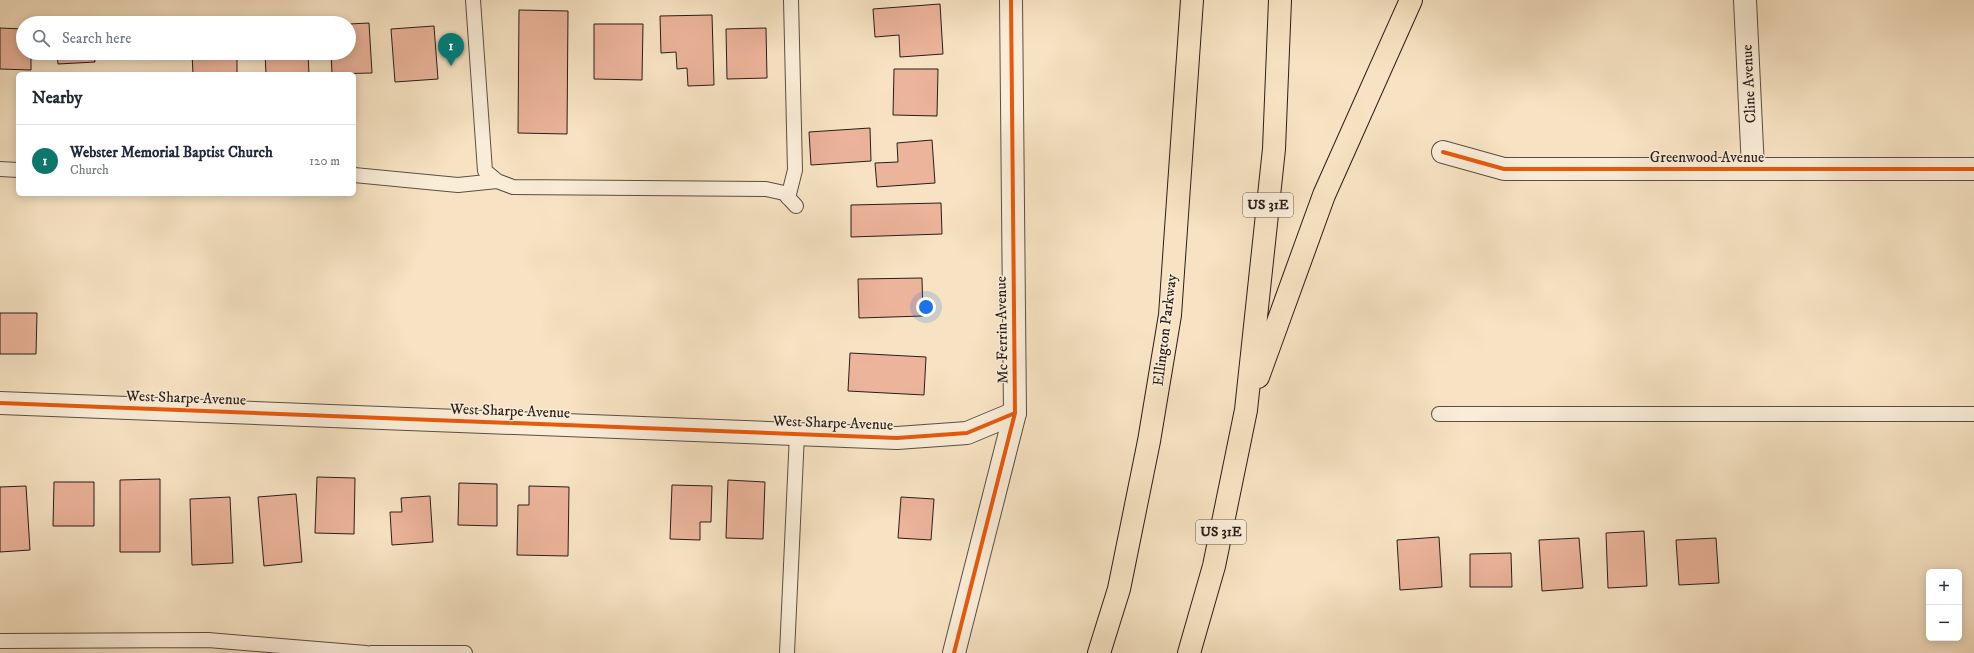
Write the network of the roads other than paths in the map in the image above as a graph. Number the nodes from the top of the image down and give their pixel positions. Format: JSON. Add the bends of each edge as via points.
{"nodes":[{"id":1,"x":473,"y":0,"type":"edge"},
{"id":2,"x":791,"y":0,"type":"edge"},
{"id":3,"x":1011,"y":0,"type":"edge"},
{"id":4,"x":1192,"y":0,"type":"edge"},
{"id":5,"x":1280,"y":0,"type":"edge"},
{"id":6,"x":1411,"y":0,"type":"edge"},
{"id":7,"x":1745,"y":0,"type":"edge"},
{"id":8,"x":1443,"y":152,"type":"dead end"},
{"id":9,"x":0,"y":169,"type":"edge"},
{"id":10,"x":1753,"y":169,"type":"junction"},
{"id":11,"x":1974,"y":169,"type":"edge"},
{"id":12,"x":16,"y":170,"type":"edge"},
{"id":13,"x":356,"y":175,"type":"edge"},
{"id":14,"x":497,"y":181,"type":"junction"},
{"id":15,"x":0,"y":403,"type":"edge"},
{"id":16,"x":1246,"y":410,"type":"junction"},
{"id":17,"x":1015,"y":414,"type":"junction"},
{"id":18,"x":1439,"y":414,"type":"dead end"},
{"id":19,"x":1974,"y":414,"type":"edge"},
{"id":20,"x":798,"y":434,"type":"junction"},
{"id":21,"x":0,"y":641,"type":"edge"},
{"id":22,"x":366,"y":653,"type":"edge"},
{"id":23,"x":371,"y":653,"type":"edge"},
{"id":24,"x":465,"y":653,"type":"edge"},
{"id":25,"x":787,"y":653,"type":"edge"},
{"id":26,"x":954,"y":653,"type":"edge"},
{"id":27,"x":1099,"y":653,"type":"edge"},
{"id":28,"x":1189,"y":653,"type":"edge"}],
"edges":[{"from":1,"to":14,"type":"lane","via":[[485,171]]},
{"from":2,"to":14,"type":"lane","via":[[795,170],[792,202],[784,193],[766,188],[513,187]]},
{"from":3,"to":17,"type":"street","name":"Mc Ferrin Avenue"},
{"from":4,"to":27,"type":"highway","name":"Ellington Parkway","via":[[1170,315],[1149,441],[1119,589]]},
{"from":5,"to":16,"type":"highway","number":"US 31E","via":[[1274,148]]},
{"from":6,"to":16,"type":"highway","via":[[1324,195]]},
{"from":7,"to":10,"type":"street","name":"Cline Avenue"},
{"from":8,"to":10,"type":"street","name":"Greenwood Avenue","via":[[1504,169]]},
{"from":9,"to":12,"type":"lane"},
{"from":10,"to":11,"type":"street","name":"Greenwood Avenue"},
{"from":13,"to":14,"type":"lane","via":[[458,186]]},
{"from":15,"to":20,"type":"street","name":"West Sharpe Avenue"},
{"from":16,"to":28,"type":"highway","number":"US 31E","via":[[1214,566]]},
{"from":17,"to":20,"type":"street","name":"West Sharpe Avenue","via":[[967,433],[897,438]]},
{"from":17,"to":26,"type":"street","name":"Mc Ferrin Avenue"},
{"from":18,"to":19,"type":"lane"},
{"from":20,"to":25,"type":"lane"},
{"from":21,"to":22,"type":"lane","via":[[208,640]]},
{"from":23,"to":24,"type":"lane"}]}
